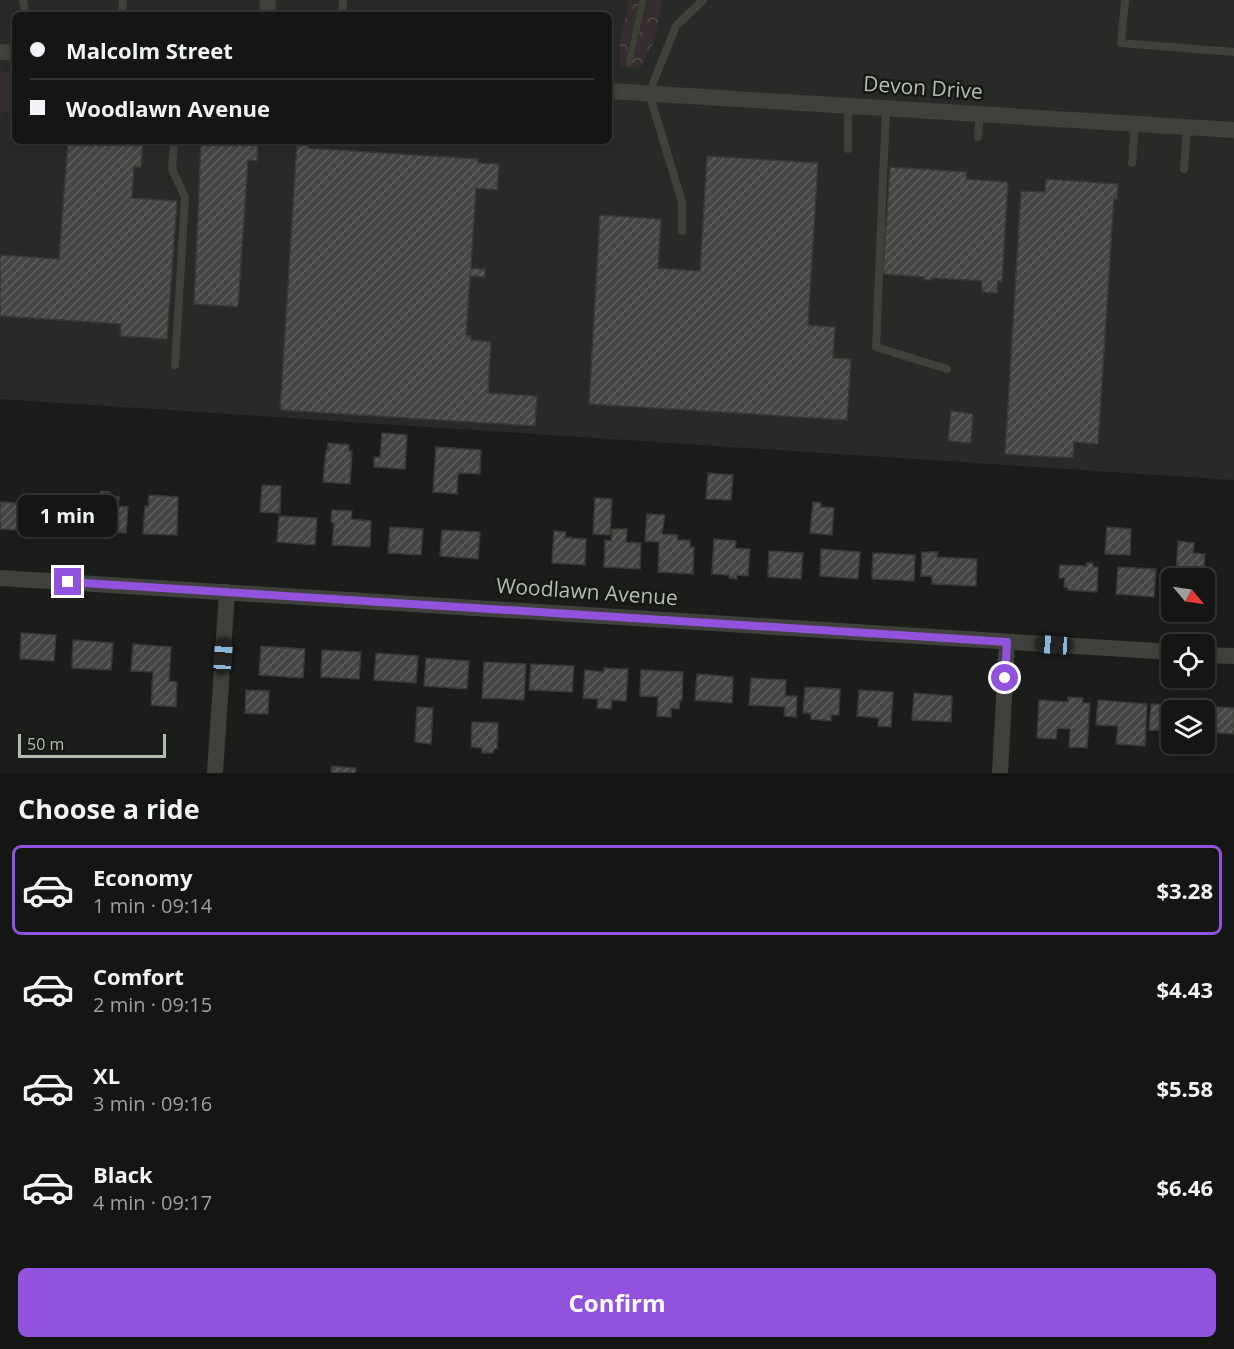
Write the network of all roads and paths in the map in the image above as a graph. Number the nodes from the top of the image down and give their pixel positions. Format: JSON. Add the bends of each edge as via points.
{"nodes":[{"id":1,"x":703,"y":0,"type":"edge"},
{"id":2,"x":1125,"y":0,"type":"edge"},
{"id":3,"x":1234,"y":52,"type":"edge"},
{"id":4,"x":612,"y":91,"type":"edge"},
{"id":5,"x":650,"y":93,"type":"junction"},
{"id":6,"x":848,"y":106,"type":"junction"},
{"id":7,"x":886,"y":108,"type":"junction"},
{"id":8,"x":980,"y":114,"type":"junction"},
{"id":9,"x":1135,"y":124,"type":"junction"},
{"id":10,"x":1187,"y":127,"type":"junction"},
{"id":11,"x":1234,"y":130,"type":"edge"},
{"id":12,"x":978,"y":137,"type":"dead end"},
{"id":13,"x":174,"y":144,"type":"edge"},
{"id":14,"x":848,"y":149,"type":"dead end"},
{"id":15,"x":1132,"y":163,"type":"dead end"},
{"id":16,"x":1184,"y":170,"type":"dead end"},
{"id":17,"x":682,"y":231,"type":"dead end"},
{"id":18,"x":175,"y":365,"type":"dead end"},
{"id":19,"x":946,"y":369,"type":"dead end"},
{"id":20,"x":0,"y":578,"type":"edge"},
{"id":21,"x":227,"y":592,"type":"junction"},
{"id":22,"x":1007,"y":642,"type":"junction"},
{"id":23,"x":1161,"y":651,"type":"edge"},
{"id":24,"x":1215,"y":655,"type":"edge"},
{"id":25,"x":1234,"y":656,"type":"edge"},
{"id":26,"x":215,"y":773,"type":"edge"},
{"id":27,"x":1000,"y":773,"type":"edge"}],
"edges":[{"from":1,"to":5,"type":"lane","via":[[675,26]]},
{"from":2,"to":3,"type":"lane","via":[[1121,43]]},
{"from":4,"to":5,"type":"street","name":"Devon Drive"},
{"from":5,"to":6,"type":"street","name":"Devon Drive"},
{"from":5,"to":17,"type":"lane","via":[[682,202]]},
{"from":6,"to":7,"type":"street","name":"Devon Drive"},
{"from":6,"to":14,"type":"lane"},
{"from":7,"to":8,"type":"street","name":"Devon Drive"},
{"from":7,"to":19,"type":"lane","via":[[876,346]]},
{"from":8,"to":9,"type":"street","name":"Devon Drive"},
{"from":8,"to":12,"type":"lane"},
{"from":9,"to":10,"type":"street","name":"Devon Drive"},
{"from":9,"to":15,"type":"lane"},
{"from":10,"to":11,"type":"street","name":"Devon Drive"},
{"from":10,"to":16,"type":"lane"},
{"from":13,"to":18,"type":"lane","via":[[172,170],[185,196]]},
{"from":20,"to":21,"type":"street","name":"Woodlawn Avenue"},
{"from":21,"to":22,"type":"street","name":"Woodlawn Avenue"},
{"from":21,"to":26,"type":"street"},
{"from":22,"to":23,"type":"street","name":"Woodlawn Avenue"},
{"from":22,"to":27,"type":"street"},
{"from":24,"to":25,"type":"street"}]}
